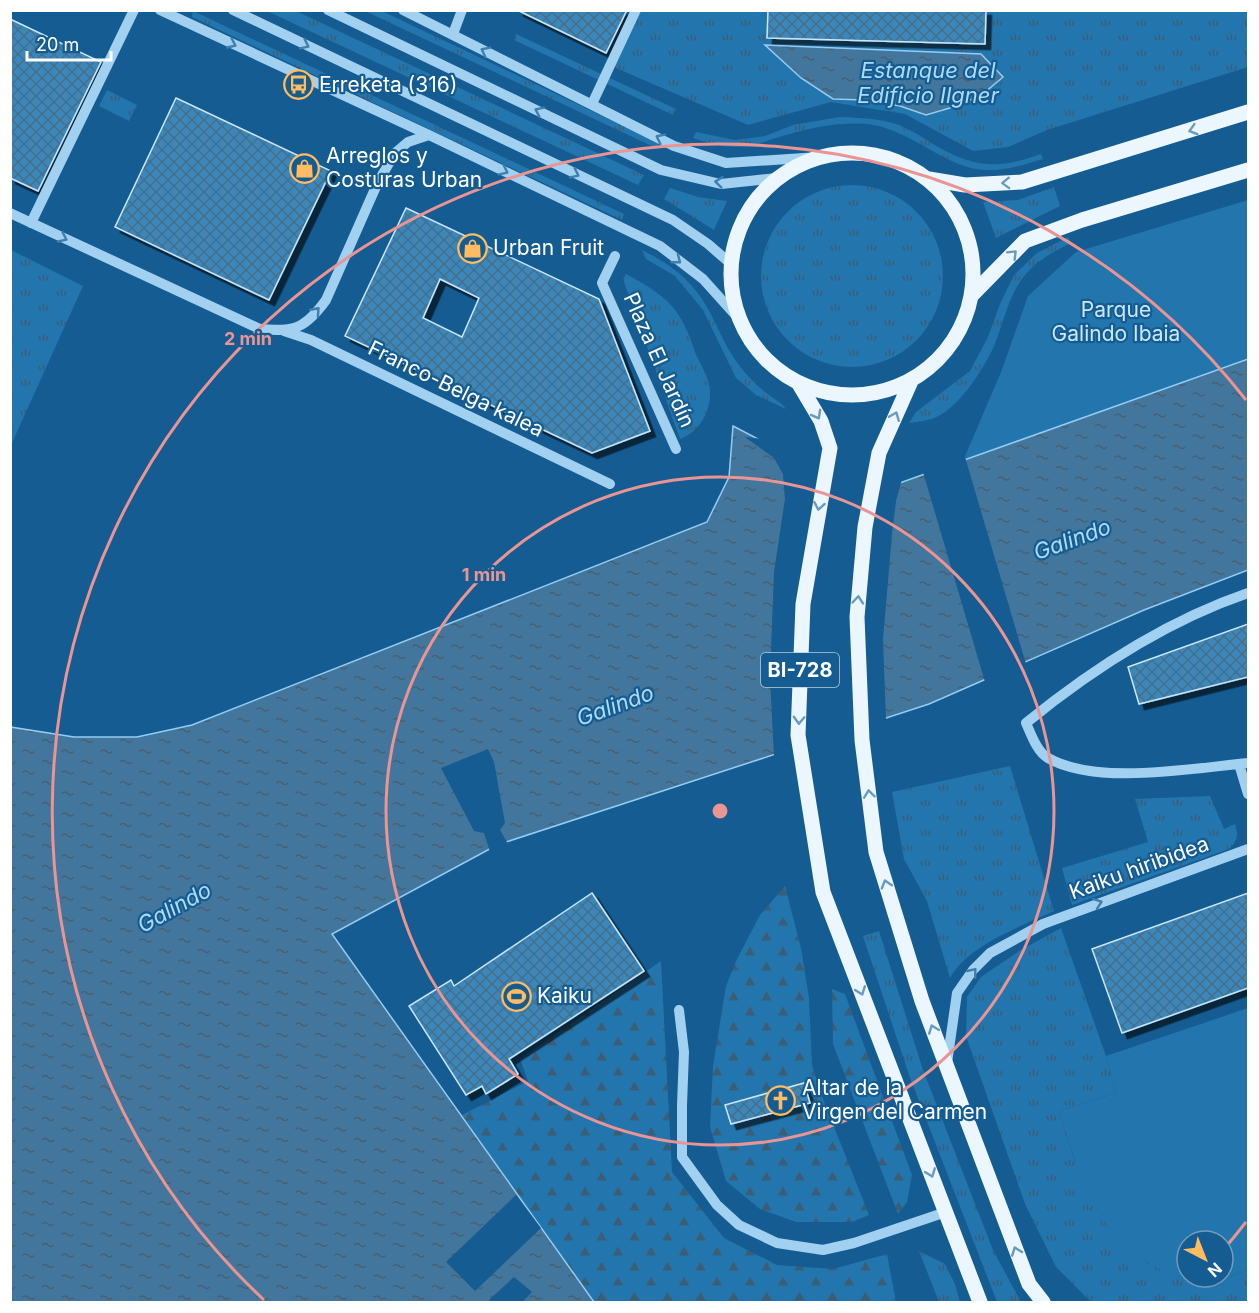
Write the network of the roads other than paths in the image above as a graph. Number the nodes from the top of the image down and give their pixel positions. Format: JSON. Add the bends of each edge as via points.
{"nodes":[{"id":1,"x":134,"y":10,"type":"edge"},
{"id":2,"x":160,"y":10,"type":"edge"},
{"id":3,"x":233,"y":10,"type":"edge"},
{"id":4,"x":328,"y":10,"type":"edge"},
{"id":5,"x":403,"y":10,"type":"edge"},
{"id":6,"x":462,"y":10,"type":"edge"},
{"id":7,"x":636,"y":10,"type":"edge"},
{"id":8,"x":453,"y":34,"type":"junction"},
{"id":9,"x":592,"y":104,"type":"junction"},
{"id":10,"x":1248,"y":112,"type":"edge"},
{"id":11,"x":429,"y":135,"type":"junction"},
{"id":12,"x":819,"y":157,"type":"junction"},
{"id":13,"x":1248,"y":170,"type":"edge"},
{"id":14,"x":777,"y":178,"type":"junction"},
{"id":15,"x":929,"y":178,"type":"junction"},
{"id":16,"x":10,"y":213,"type":"edge"},
{"id":17,"x":31,"y":223,"type":"junction"},
{"id":18,"x":615,"y":256,"type":"dead end"},
{"id":19,"x":730,"y":264,"type":"junction"},
{"id":20,"x":972,"y":295,"type":"junction"},
{"id":21,"x":738,"y":318,"type":"junction"},
{"id":22,"x":284,"y":331,"type":"junction"},
{"id":23,"x":912,"y":379,"type":"junction"},
{"id":24,"x":799,"y":384,"type":"junction"},
{"id":25,"x":676,"y":449,"type":"dead end"},
{"id":26,"x":610,"y":484,"type":"dead end"},
{"id":27,"x":1248,"y":593,"type":"edge"},
{"id":28,"x":1244,"y":764,"type":"edge"},
{"id":29,"x":1248,"y":794,"type":"edge"},
{"id":30,"x":1248,"y":849,"type":"edge"},
{"id":31,"x":679,"y":1010,"type":"dead end"},
{"id":32,"x":947,"y":1066,"type":"junction"},
{"id":33,"x":946,"y":1212,"type":"junction"},
{"id":34,"x":980,"y":1302,"type":"edge"},
{"id":35,"x":1043,"y":1302,"type":"edge"}],
"edges":[{"from":1,"to":17,"type":"street"},
{"from":2,"to":11,"type":"street","one_way":true},
{"from":3,"to":19,"type":"street","one_way":true,"via":[[673,220]]},
{"from":14,"to":4,"type":"street","one_way":true,"via":[[721,184],[661,170]]},
{"from":5,"to":8,"type":"street"},
{"from":6,"to":8,"type":"street"},
{"from":7,"to":9,"type":"street"},
{"from":9,"to":8,"type":"street","one_way":true},
{"from":12,"to":9,"type":"street","one_way":true,"via":[[726,163],[674,146]]},
{"from":10,"to":15,"type":"main road","one_way":true,"via":[[1022,182],[965,185]]},
{"from":11,"to":21,"type":"street","one_way":true,"via":[[660,246],[703,279]]},
{"from":22,"to":11,"type":"street","one_way":true,"via":[[302,324],[326,300],[378,182],[395,153],[408,142]]},
{"from":12,"to":14,"type":"main road"},
{"from":12,"to":15,"type":"main road","via":[[857,152],[895,159]]},
{"from":20,"to":13,"type":"main road","one_way":true,"via":[[1025,241]]},
{"from":14,"to":19,"type":"main road","via":[[754,202],[738,231]]},
{"from":15,"to":20,"type":"main road","via":[[951,202],[966,231],[973,263]]},
{"from":16,"to":17,"type":"street","name":"Franco-Belga kalea"},
{"from":17,"to":22,"type":"street","name":"Franco-Belga kalea","one_way":true,"via":[[260,329]]},
{"from":18,"to":25,"type":"street","name":"Plaza El Jardín","via":[[602,283]]},
{"from":19,"to":21,"type":"main road"},
{"from":20,"to":23,"type":"main road","via":[[961,329],[940,357]]},
{"from":21,"to":24,"type":"main road","via":[[753,345],[774,368]]},
{"from":22,"to":26,"type":"street","name":"Franco-Belga kalea","via":[[311,340]]},
{"from":23,"to":24,"type":"main road","via":[[876,393],[837,395]]},
{"from":32,"to":23,"type":"main road","number":"BI-728","one_way":true,"via":[[922,1001],[876,852],[862,740],[857,617],[865,527],[879,453]]},
{"from":24,"to":33,"type":"main road","number":"BI-728","one_way":true,"via":[[821,422],[830,448],[802,604],[798,735],[823,892]]},
{"from":27,"to":28,"type":"street","via":[[1132,646],[1026,723],[1046,758],[1082,771],[1166,771]]},
{"from":28,"to":29,"type":"street"},
{"from":32,"to":30,"type":"street","name":"Kaiku hiribidea","one_way":true,"via":[[957,993],[990,952],[1043,924]]},
{"from":31,"to":33,"type":"street","via":[[684,1052],[682,1157],[717,1205],[739,1225],[777,1244],[823,1250]]},
{"from":35,"to":32,"type":"main road","number":"BI-728","one_way":true,"via":[[1029,1284]]},
{"from":33,"to":34,"type":"main road","number":"BI-728"}]}
